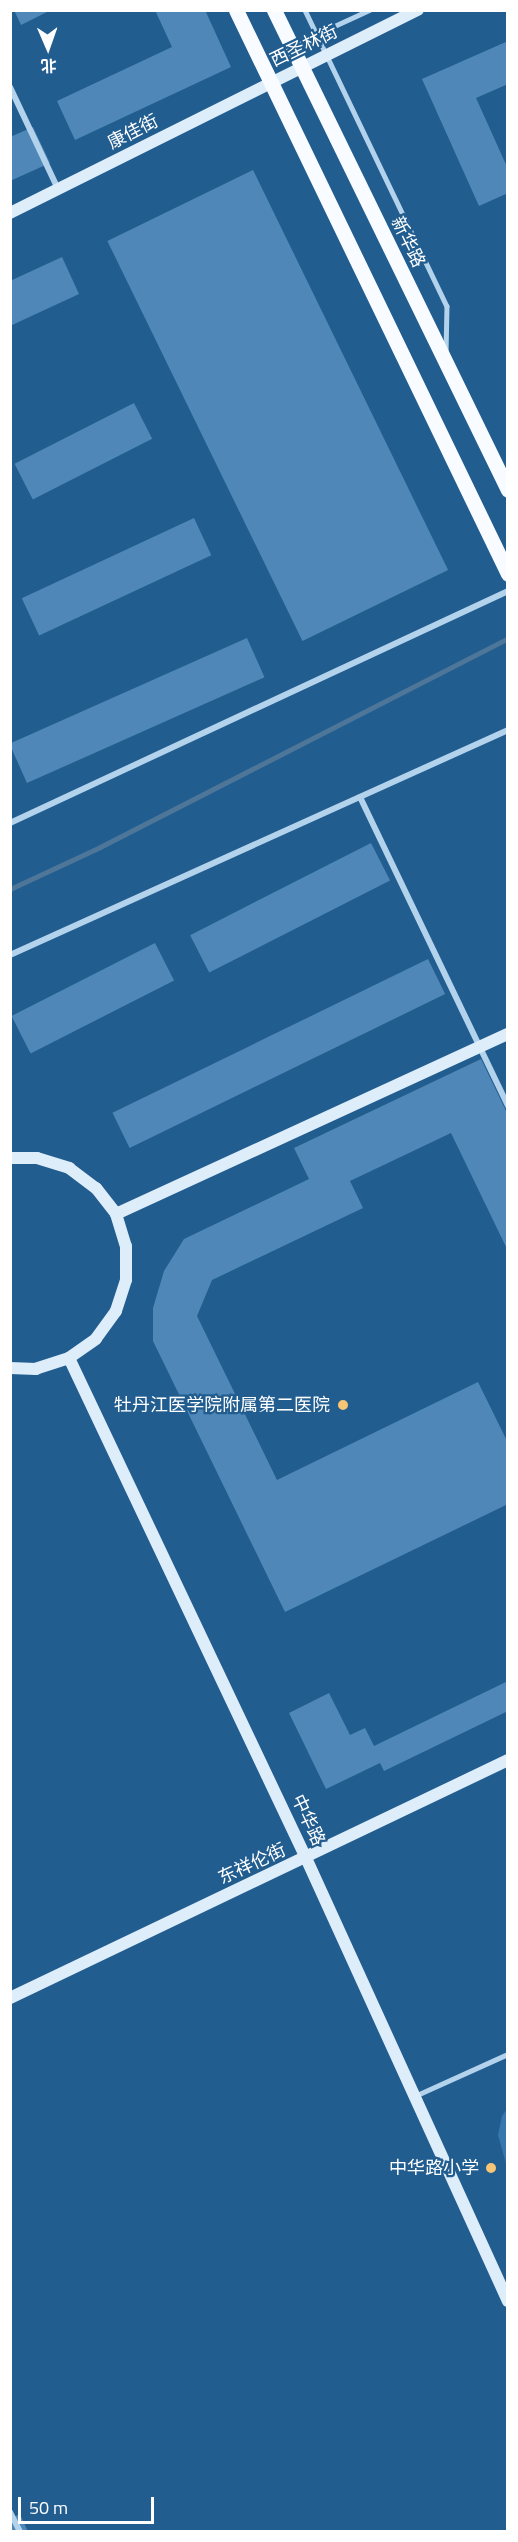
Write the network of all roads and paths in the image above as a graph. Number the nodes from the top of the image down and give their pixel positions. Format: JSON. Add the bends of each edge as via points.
{"nodes":[{"id":1,"x":236,"y":10,"type":"edge"},
{"id":2,"x":274,"y":10,"type":"edge"},
{"id":3,"x":305,"y":10,"type":"edge"},
{"id":4,"x":369,"y":10,"type":"edge"},
{"id":5,"x":418,"y":10,"type":"edge"},
{"id":6,"x":316,"y":34,"type":"junction"},
{"id":7,"x":291,"y":46,"type":"junction"},
{"id":8,"x":326,"y":54,"type":"junction"},
{"id":9,"x":301,"y":66,"type":"junction"},
{"id":10,"x":271,"y":82,"type":"junction"},
{"id":11,"x":10,"y":87,"type":"edge"},
{"id":12,"x":58,"y":189,"type":"junction"},
{"id":13,"x":10,"y":213,"type":"edge"},
{"id":14,"x":446,"y":364,"type":"junction"},
{"id":15,"x":507,"y":490,"type":"edge"},
{"id":16,"x":507,"y":574,"type":"edge"},
{"id":17,"x":507,"y":591,"type":"edge"},
{"id":18,"x":507,"y":730,"type":"edge"},
{"id":19,"x":360,"y":797,"type":"junction"},
{"id":20,"x":10,"y":823,"type":"edge"},
{"id":21,"x":10,"y":955,"type":"edge"},
{"id":22,"x":507,"y":1034,"type":"edge"},
{"id":23,"x":480,"y":1047,"type":"junction"},
{"id":24,"x":507,"y":1106,"type":"edge"},
{"id":25,"x":10,"y":1158,"type":"edge"},
{"id":26,"x":116,"y":1214,"type":"junction"},
{"id":27,"x":69,"y":1358,"type":"junction"},
{"id":28,"x":10,"y":1368,"type":"edge"},
{"id":29,"x":507,"y":1760,"type":"edge"},
{"id":30,"x":306,"y":1858,"type":"junction"},
{"id":31,"x":10,"y":1998,"type":"edge"},
{"id":32,"x":507,"y":2054,"type":"edge"},
{"id":33,"x":415,"y":2097,"type":"junction"},
{"id":34,"x":507,"y":2301,"type":"edge"},
{"id":35,"x":10,"y":2511,"type":"edge"},
{"id":36,"x":20,"y":2532,"type":"edge"}],
"edges":[{"from":1,"to":10,"type":"main road"},
{"from":2,"to":7,"type":"main road","name":"新华路"},
{"from":3,"to":6,"type":"lane"},
{"from":4,"to":6,"type":"lane"},
{"from":5,"to":8,"type":"street","name":"西圣林街"},
{"from":6,"to":7,"type":"lane"},
{"from":6,"to":8,"type":"lane"},
{"from":7,"to":9,"type":"main road","name":"新华路"},
{"from":8,"to":9,"type":"street","name":"西圣林街"},
{"from":8,"to":14,"type":"lane","via":[[447,306]]},
{"from":9,"to":10,"type":"street","name":"西圣林街"},
{"from":9,"to":14,"type":"main road","name":"新华路"},
{"from":10,"to":12,"type":"street","name":"康佳街"},
{"from":10,"to":16,"type":"main road"},
{"from":11,"to":12,"type":"street"},
{"from":12,"to":13,"type":"street","name":"康佳街"},
{"from":14,"to":15,"type":"main road","name":"新华路"},
{"from":17,"to":20,"type":"street"},
{"from":18,"to":19,"type":"street"},
{"from":19,"to":21,"type":"street"},
{"from":19,"to":23,"type":"street"},
{"from":22,"to":23,"type":"street"},
{"from":23,"to":24,"type":"street"},
{"from":23,"to":26,"type":"street"},
{"from":25,"to":26,"type":"street","via":[[37,1158],[69,1168],[96,1188]]},
{"from":26,"to":27,"type":"street","via":[[126,1246],[126,1280],[116,1311],[103,1330]]},
{"from":27,"to":28,"type":"street","via":[[36,1369]]},
{"from":27,"to":30,"type":"street","name":"中华路"},
{"from":29,"to":30,"type":"street","name":"东祥伦街"},
{"from":30,"to":31,"type":"street","name":"东祥伦街"},
{"from":30,"to":33,"type":"street","name":"中华路"},
{"from":32,"to":33,"type":"lane"},
{"from":33,"to":34,"type":"street","name":"中华路"},
{"from":35,"to":36,"type":"street"}]}
